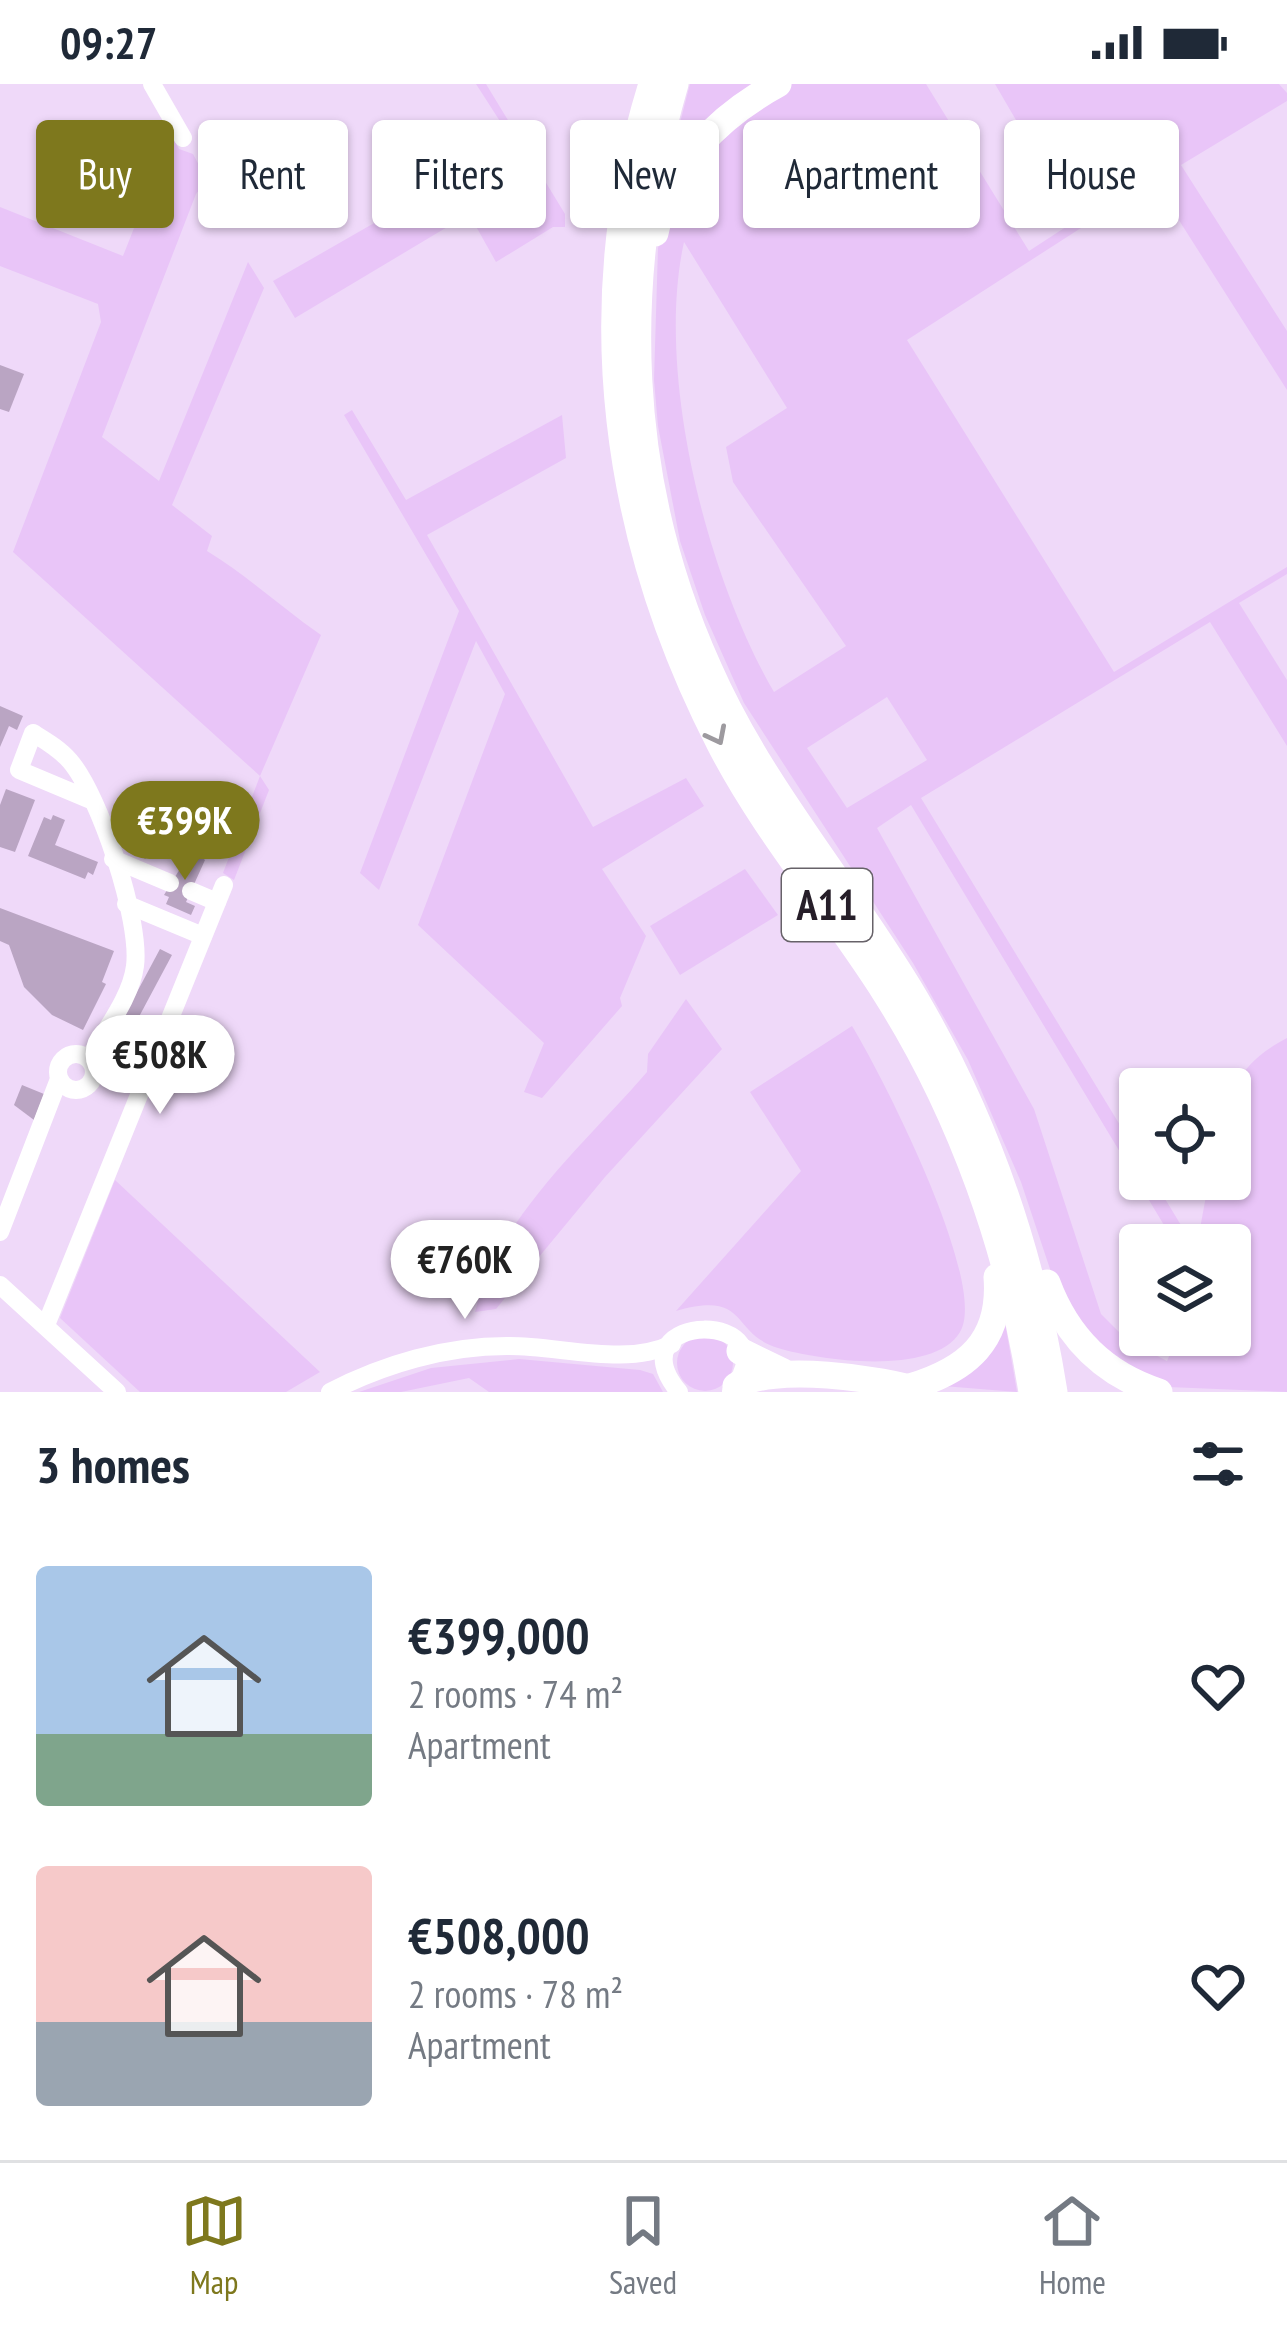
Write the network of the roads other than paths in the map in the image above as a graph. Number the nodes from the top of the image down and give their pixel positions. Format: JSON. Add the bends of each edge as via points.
{"nodes":[{"id":1,"x":152,"y":84,"type":"edge"},
{"id":2,"x":640,"y":84,"type":"edge"},
{"id":3,"x":652,"y":84,"type":"edge"},
{"id":4,"x":675,"y":84,"type":"edge"},
{"id":5,"x":778,"y":84,"type":"edge"},
{"id":6,"x":631,"y":120,"type":"edge"},
{"id":7,"x":644,"y":120,"type":"edge"},
{"id":8,"x":182,"y":138,"type":"dead end"},
{"id":9,"x":621,"y":228,"type":"edge"},
{"id":10,"x":635,"y":354,"type":"junction"},
{"id":11,"x":93,"y":801,"type":"dead end"},
{"id":12,"x":113,"y":859,"type":"junction"},
{"id":13,"x":170,"y":883,"type":"dead end"},
{"id":14,"x":191,"y":891,"type":"dead end"},
{"id":15,"x":126,"y":904,"type":"junction"},
{"id":16,"x":203,"y":936,"type":"junction"},
{"id":17,"x":89,"y":1059,"type":"junction"},
{"id":18,"x":58,"y":1079,"type":"junction"},
{"id":19,"x":988,"y":1145,"type":"junction"},
{"id":20,"x":994,"y":1225,"type":"junction"},
{"id":21,"x":0,"y":1232,"type":"edge"},
{"id":22,"x":0,"y":1286,"type":"edge"},
{"id":23,"x":46,"y":1325,"type":"junction"},
{"id":24,"x":672,"y":1343,"type":"junction"},
{"id":25,"x":740,"y":1351,"type":"junction"},
{"id":26,"x":616,"y":1353,"type":"junction"},
{"id":27,"x":667,"y":1372,"type":"junction"},
{"id":28,"x":793,"y":1374,"type":"junction"},
{"id":29,"x":733,"y":1389,"type":"edge"},
{"id":30,"x":917,"y":1390,"type":"edge"},
{"id":31,"x":118,"y":1392,"type":"edge"},
{"id":32,"x":329,"y":1392,"type":"edge"},
{"id":33,"x":679,"y":1392,"type":"edge"},
{"id":34,"x":1032,"y":1392,"type":"edge"},
{"id":35,"x":1054,"y":1392,"type":"edge"},
{"id":36,"x":1159,"y":1392,"type":"edge"}],
"edges":[{"from":1,"to":8,"type":"street"},
{"from":2,"to":6,"type":"highway"},
{"from":3,"to":7,"type":"highway","number":"A11"},
{"from":4,"to":10,"type":"highway","number":"A11","via":[[646,199]]},
{"from":5,"to":10,"type":"highway","via":[[715,127],[673,183],[657,222]]},
{"from":9,"to":20,"type":"highway","number":"A11","one_way":true,"via":[[617,413],[627,490],[662,610],[722,748],[923,1058]]},
{"from":10,"to":19,"type":"highway","number":"A11","via":[[652,498],[709,670],[761,767],[915,998]]},
{"from":11,"to":12,"type":"street"},
{"from":12,"to":13,"type":"street"},
{"from":12,"to":15,"type":"street"},
{"from":14,"to":16,"type":"street","via":[[221,893]]},
{"from":15,"to":16,"type":"street"},
{"from":15,"to":17,"type":"street","via":[[135,969]]},
{"from":16,"to":23,"type":"street"},
{"from":17,"to":18,"type":"street","via":[[66,1057]]},
{"from":17,"to":18,"type":"street","via":[[94,1076],[85,1089],[69,1090]]},
{"from":18,"to":21,"type":"street"},
{"from":19,"to":35,"type":"highway","number":"A11","via":[[1035,1288]]},
{"from":19,"to":36,"type":"highway","via":[[1016,1188],[1060,1315],[1099,1361]]},
{"from":20,"to":30,"type":"highway","via":[[998,1294],[989,1335],[954,1372]]},
{"from":20,"to":34,"type":"highway","number":"A11"},
{"from":22,"to":23,"type":"street"},
{"from":23,"to":31,"type":"street"},
{"from":24,"to":25,"type":"street","via":[[690,1328],[714,1327]]},
{"from":24,"to":26,"type":"street"},
{"from":24,"to":27,"type":"street"},
{"from":25,"to":28,"type":"highway"},
{"from":25,"to":29,"type":"street"},
{"from":26,"to":27,"type":"street"},
{"from":26,"to":32,"type":"street","via":[[484,1347],[406,1361]]},
{"from":27,"to":33,"type":"street"},
{"from":28,"to":29,"type":"highway"},
{"from":28,"to":30,"type":"highway"}]}
